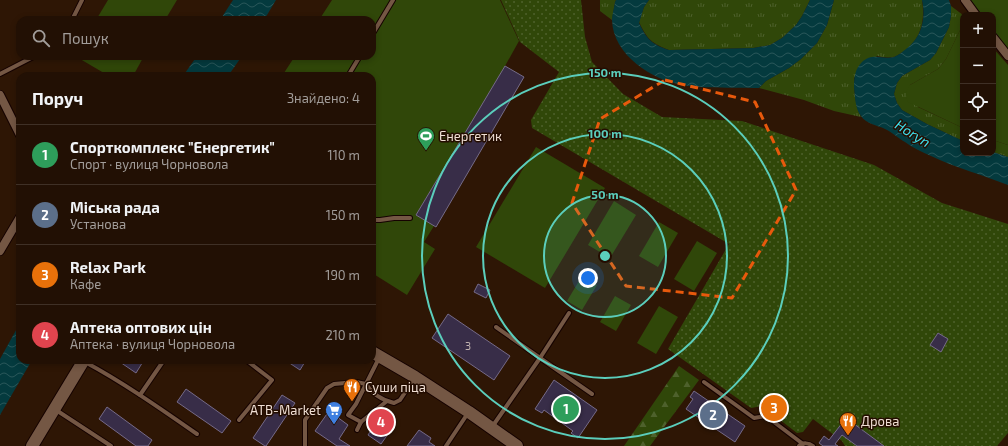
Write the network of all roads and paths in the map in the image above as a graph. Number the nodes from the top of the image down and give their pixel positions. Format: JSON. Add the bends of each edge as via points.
{"nodes":[{"id":1,"x":82,"y":0,"type":"edge"},
{"id":2,"x":393,"y":0,"type":"edge"},
{"id":3,"x":965,"y":0,"type":"edge"},
{"id":4,"x":974,"y":12,"type":"edge"},
{"id":5,"x":74,"y":16,"type":"edge"},
{"id":6,"x":376,"y":28,"type":"edge"},
{"id":7,"x":996,"y":41,"type":"edge"},
{"id":8,"x":1008,"y":56,"type":"edge"},
{"id":9,"x":27,"y":60,"type":"edge"},
{"id":10,"x":358,"y":60,"type":"edge"},
{"id":11,"x":350,"y":72,"type":"edge"},
{"id":12,"x":0,"y":74,"type":"edge"},
{"id":13,"x":0,"y":95,"type":"edge"},
{"id":14,"x":16,"y":127,"type":"edge"},
{"id":15,"x":410,"y":218,"type":"dead end"},
{"id":16,"x":376,"y":220,"type":"edge"},
{"id":17,"x":16,"y":224,"type":"edge"},
{"id":18,"x":0,"y":251,"type":"edge"},
{"id":19,"x":570,"y":313,"type":"dead end"},
{"id":20,"x":496,"y":327,"type":"dead end"},
{"id":21,"x":376,"y":355,"type":"edge"},
{"id":22,"x":540,"y":358,"type":"junction"},
{"id":23,"x":82,"y":364,"type":"edge"},
{"id":24,"x":91,"y":364,"type":"edge"},
{"id":25,"x":161,"y":364,"type":"edge"},
{"id":26,"x":251,"y":364,"type":"edge"},
{"id":27,"x":373,"y":364,"type":"edge"},
{"id":28,"x":415,"y":377,"type":"junction"},
{"id":29,"x":704,"y":382,"type":"dead end"},
{"id":30,"x":366,"y":384,"type":"junction"},
{"id":31,"x":592,"y":394,"type":"dead end"},
{"id":32,"x":140,"y":395,"type":"junction"},
{"id":33,"x":387,"y":401,"type":"junction"},
{"id":34,"x":54,"y":409,"type":"junction"},
{"id":35,"x":469,"y":412,"type":"junction"},
{"id":36,"x":239,"y":420,"type":"dead end"},
{"id":37,"x":361,"y":422,"type":"junction"},
{"id":38,"x":492,"y":428,"type":"junction"},
{"id":39,"x":357,"y":430,"type":"dead end"},
{"id":40,"x":197,"y":434,"type":"dead end"},
{"id":41,"x":801,"y":445,"type":"edge"},
{"id":42,"x":32,"y":446,"type":"edge"},
{"id":43,"x":111,"y":446,"type":"edge"},
{"id":44,"x":305,"y":446,"type":"edge"},
{"id":45,"x":446,"y":446,"type":"edge"},
{"id":46,"x":517,"y":446,"type":"edge"},
{"id":47,"x":813,"y":446,"type":"edge"}],
"edges":[{"from":1,"to":5,"type":"lane"},
{"from":2,"to":6,"type":"lane"},
{"from":3,"to":4,"type":"street"},
{"from":7,"to":8,"type":"street"},
{"from":9,"to":12,"type":"lane"},
{"from":10,"to":11,"type":"lane"},
{"from":13,"to":14,"type":"street"},
{"from":15,"to":16,"type":"lane"},
{"from":17,"to":18,"type":"street"},
{"from":19,"to":22,"type":"lane"},
{"from":20,"to":22,"type":"lane"},
{"from":21,"to":28,"type":"street"},
{"from":22,"to":31,"type":"lane"},
{"from":22,"to":38,"type":"lane"},
{"from":23,"to":34,"type":"street"},
{"from":24,"to":32,"type":"lane"},
{"from":25,"to":32,"type":"lane"},
{"from":26,"to":36,"type":"lane","via":[[272,380]]},
{"from":27,"to":30,"type":"lane"},
{"from":28,"to":33,"type":"lane","via":[[400,400],[394,403]]},
{"from":28,"to":35,"type":"street"},
{"from":29,"to":41,"type":"lane","via":[[754,418],[766,416]]},
{"from":30,"to":33,"type":"lane","via":[[370,391]]},
{"from":30,"to":37,"type":"lane","via":[[348,415]]},
{"from":30,"to":44,"type":"lane","via":[[334,384],[327,388],[305,420]]},
{"from":32,"to":40,"type":"lane"},
{"from":33,"to":37,"type":"lane"},
{"from":34,"to":42,"type":"street"},
{"from":34,"to":43,"type":"lane"},
{"from":35,"to":38,"type":"street"},
{"from":35,"to":45,"type":"lane"},
{"from":37,"to":39,"type":"lane"},
{"from":38,"to":46,"type":"street"},
{"from":41,"to":47,"type":"lane"}]}
